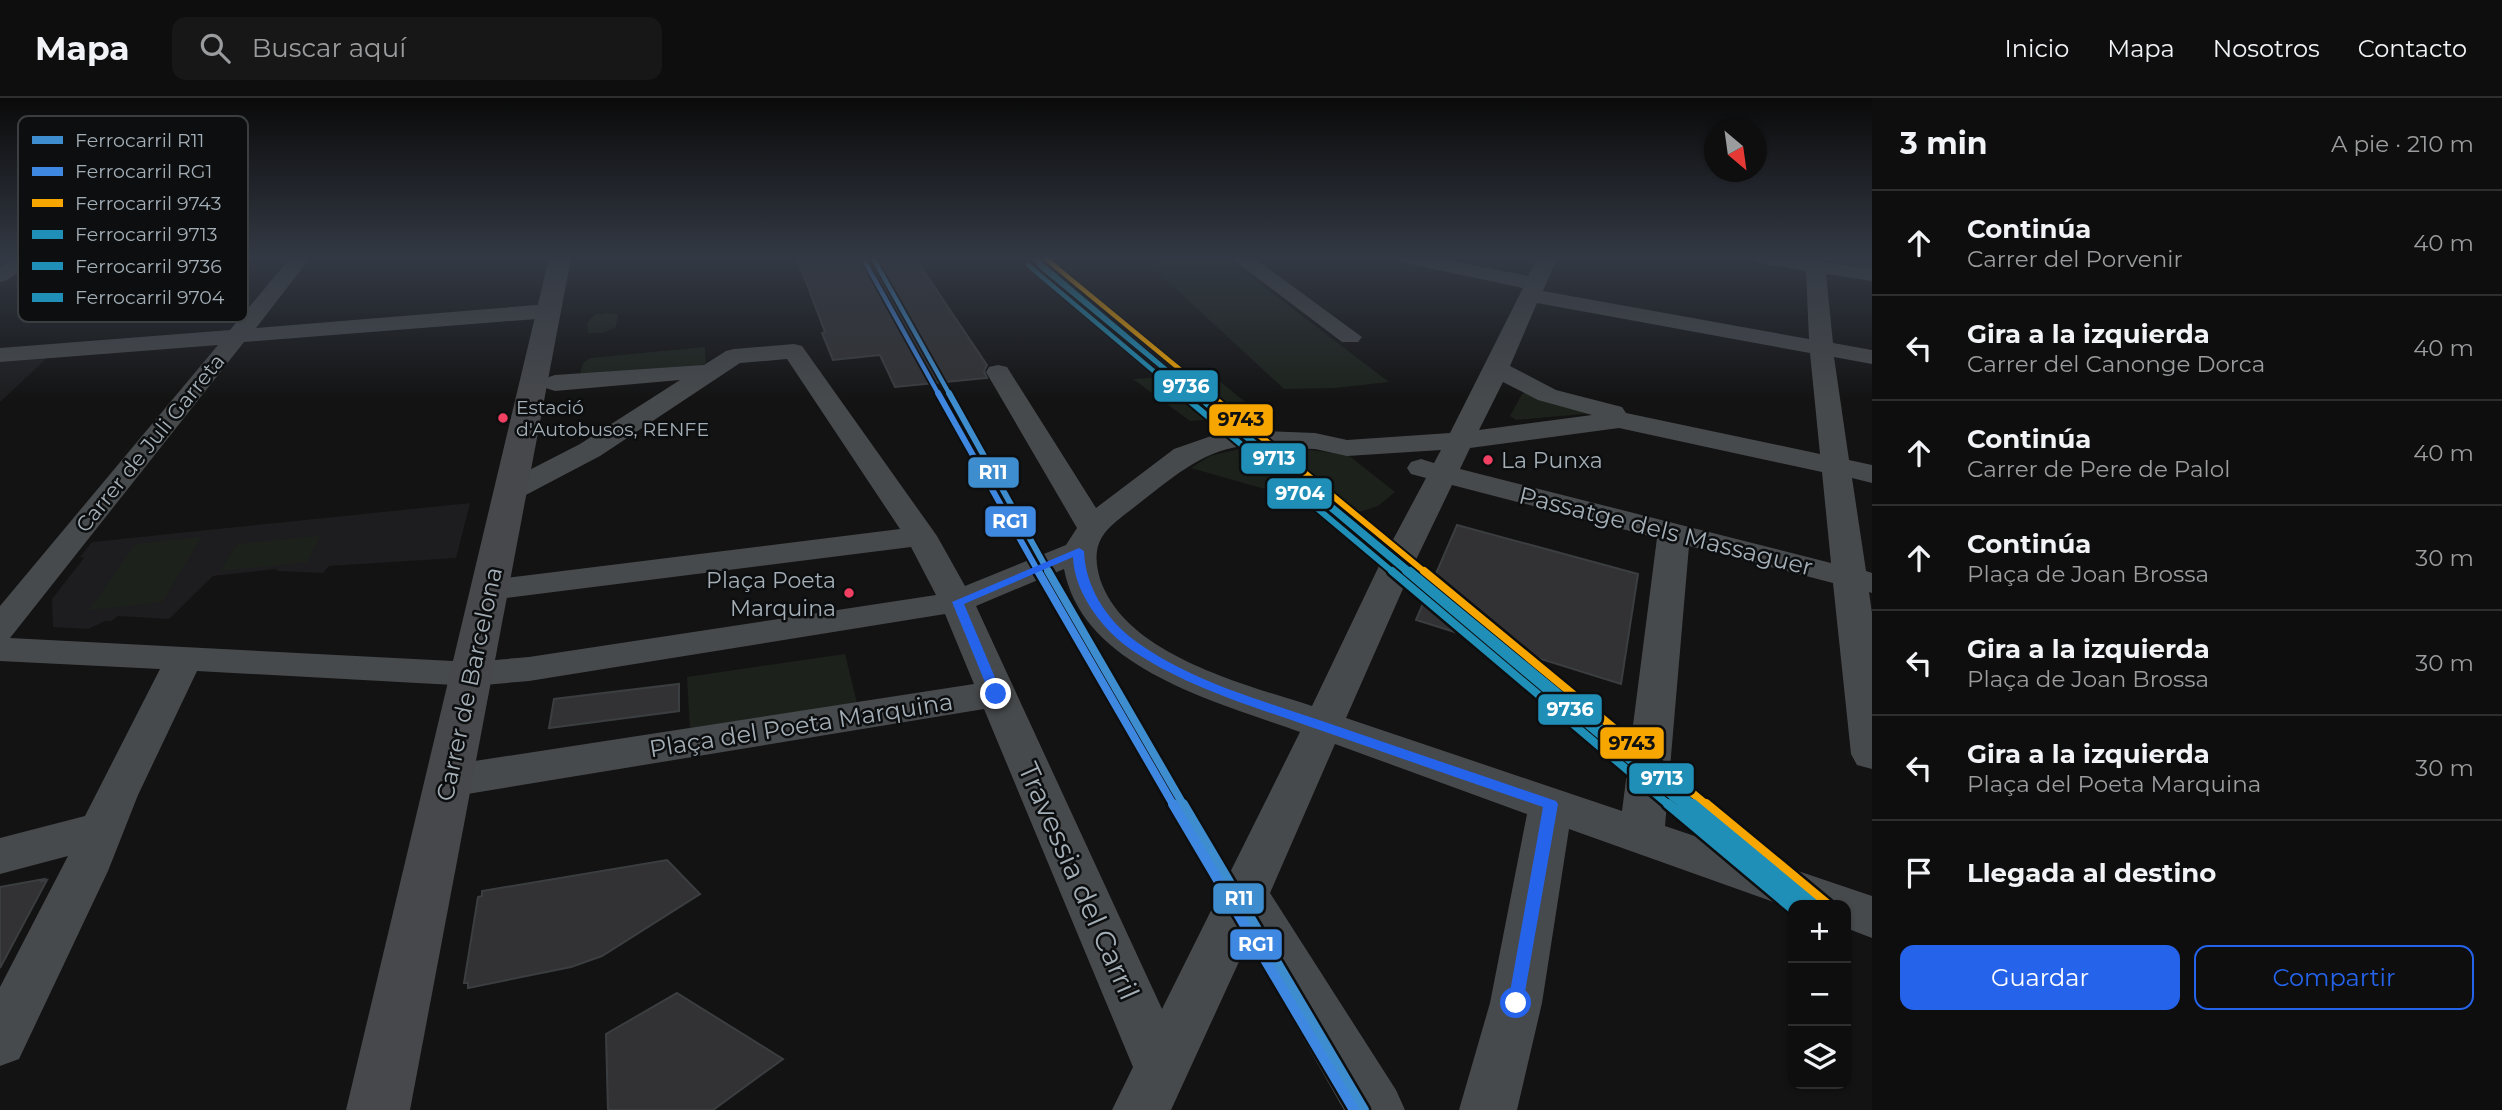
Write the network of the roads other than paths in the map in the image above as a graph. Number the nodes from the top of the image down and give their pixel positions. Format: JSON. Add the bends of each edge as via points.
{"nodes":[{"id":1,"x":261,"y":305,"type":"edge"},
{"id":2,"x":550,"y":305,"type":"edge"},
{"id":3,"x":1306,"y":305,"type":"edge"},
{"id":4,"x":1525,"y":305,"type":"edge"},
{"id":5,"x":1612,"y":305,"type":"edge"},
{"id":6,"x":1819,"y":305,"type":"edge"},
{"id":7,"x":549,"y":311,"type":"junction"},
{"id":8,"x":248,"y":321,"type":"edge"},
{"id":9,"x":247,"y":322,"type":"edge"},
{"id":10,"x":236,"y":336,"type":"junction"},
{"id":11,"x":1350,"y":337,"type":"dead end"},
{"id":12,"x":1822,"y":348,"type":"junction"},
{"id":13,"x":0,"y":355,"type":"edge"},
{"id":14,"x":1872,"y":357,"type":"edge"},
{"id":15,"x":1496,"y":368,"type":"junction"},
{"id":16,"x":698,"y":371,"type":"dead end"},
{"id":17,"x":998,"y":372,"type":"dead end"},
{"id":18,"x":555,"y":383,"type":"dead end"},
{"id":19,"x":1653,"y":427,"type":"junction"},
{"id":20,"x":1450,"y":457,"type":"junction"},
{"id":21,"x":1836,"y":466,"type":"junction"},
{"id":22,"x":1872,"y":474,"type":"edge"},
{"id":23,"x":511,"y":491,"type":"junction"},
{"id":24,"x":1674,"y":533,"type":"junction"},
{"id":25,"x":921,"y":536,"type":"junction"},
{"id":26,"x":1086,"y":539,"type":"junction"},
{"id":27,"x":1861,"y":580,"type":"edge"},
{"id":28,"x":490,"y":590,"type":"junction"},
{"id":29,"x":957,"y":602,"type":"junction"},
{"id":30,"x":0,"y":628,"type":"edge"},
{"id":31,"x":0,"y":649,"type":"edge"},
{"id":32,"x":184,"y":659,"type":"junction"},
{"id":33,"x":472,"y":674,"type":"junction"},
{"id":34,"x":996,"y":694,"type":"junction"},
{"id":35,"x":1324,"y":726,"type":"junction"},
{"id":36,"x":1872,"y":754,"type":"edge"},
{"id":37,"x":449,"y":781,"type":"junction"},
{"id":38,"x":1551,"y":804,"type":"junction"},
{"id":39,"x":102,"y":830,"type":"junction"},
{"id":40,"x":1641,"y":836,"type":"junction"},
{"id":41,"x":0,"y":856,"type":"edge"},
{"id":42,"x":1245,"y":894,"type":"junction"},
{"id":43,"x":1824,"y":900,"type":"edge"},
{"id":44,"x":1851,"y":910,"type":"edge"},
{"id":45,"x":1872,"y":917,"type":"edge"},
{"id":46,"x":0,"y":1041,"type":"edge"},
{"id":47,"x":1151,"y":1089,"type":"edge"},
{"id":48,"x":378,"y":1110,"type":"edge"},
{"id":49,"x":1376,"y":1110,"type":"edge"},
{"id":50,"x":1488,"y":1110,"type":"edge"}],
"edges":[{"from":1,"to":8,"type":"street","name":"Carrer de Juli Garreta"},
{"from":2,"to":7,"type":"main road","name":"Carrer de Barcelona"},
{"from":3,"to":11,"type":"street"},
{"from":4,"to":15,"type":"street"},
{"from":5,"to":12,"type":"street"},
{"from":6,"to":12,"type":"street"},
{"from":7,"to":10,"type":"street"},
{"from":7,"to":23,"type":"main road","name":"Carrer de Barcelona"},
{"from":9,"to":10,"type":"street","name":"Carrer de Juli Garreta"},
{"from":10,"to":13,"type":"street"},
{"from":10,"to":30,"type":"street","name":"Carrer de Juli Garreta"},
{"from":12,"to":14,"type":"street"},
{"from":12,"to":21,"type":"street"},
{"from":15,"to":19,"type":"street","via":[[1547,395]]},
{"from":15,"to":20,"type":"street"},
{"from":16,"to":18,"type":"street"},
{"from":17,"to":26,"type":"street"},
{"from":19,"to":20,"type":"street","via":[[1608,421]]},
{"from":19,"to":21,"type":"street"},
{"from":20,"to":24,"type":"street","name":"Passatge dels Massaguer"},
{"from":20,"to":26,"type":"street","name":"Passatge dels Massaguer","via":[[1299,440],[1220,441],[1184,455]]},
{"from":20,"to":35,"type":"street"},
{"from":21,"to":22,"type":"street"},
{"from":21,"to":27,"type":"street"},
{"from":23,"to":25,"type":"street","via":[[590,450],[734,356],[795,339]]},
{"from":23,"to":28,"type":"main road","name":"Carrer de Barcelona"},
{"from":24,"to":27,"type":"street","name":"Passatge dels Massaguer"},
{"from":24,"to":40,"type":"street"},
{"from":25,"to":28,"type":"street"},
{"from":25,"to":29,"type":"street"},
{"from":26,"to":29,"type":"street","name":"Passatge dels Massaguer"},
{"from":26,"to":35,"type":"street","via":[[1079,565],[1093,603],[1102,618],[1129,642],[1208,685]]},
{"from":27,"to":36,"type":"street"},
{"from":28,"to":33,"type":"main road","name":"Carrer de Barcelona"},
{"from":29,"to":33,"type":"street"},
{"from":29,"to":34,"type":"street"},
{"from":31,"to":32,"type":"street"},
{"from":32,"to":33,"type":"street"},
{"from":32,"to":39,"type":"street"},
{"from":33,"to":37,"type":"main road","name":"Carrer de Barcelona"},
{"from":34,"to":37,"type":"street","name":"Plaça del Poeta Marquina"},
{"from":34,"to":47,"type":"street","name":"Travessia del Carril"},
{"from":35,"to":38,"type":"street"},
{"from":35,"to":42,"type":"street"},
{"from":37,"to":48,"type":"main road","name":"Carrer de Barcelona"},
{"from":38,"to":40,"type":"street"},
{"from":38,"to":50,"type":"street","via":[[1516,1003]]},
{"from":39,"to":41,"type":"street"},
{"from":39,"to":46,"type":"street"},
{"from":40,"to":43,"type":"street"},
{"from":42,"to":47,"type":"street"},
{"from":42,"to":49,"type":"street"},
{"from":44,"to":45,"type":"street"}]}
